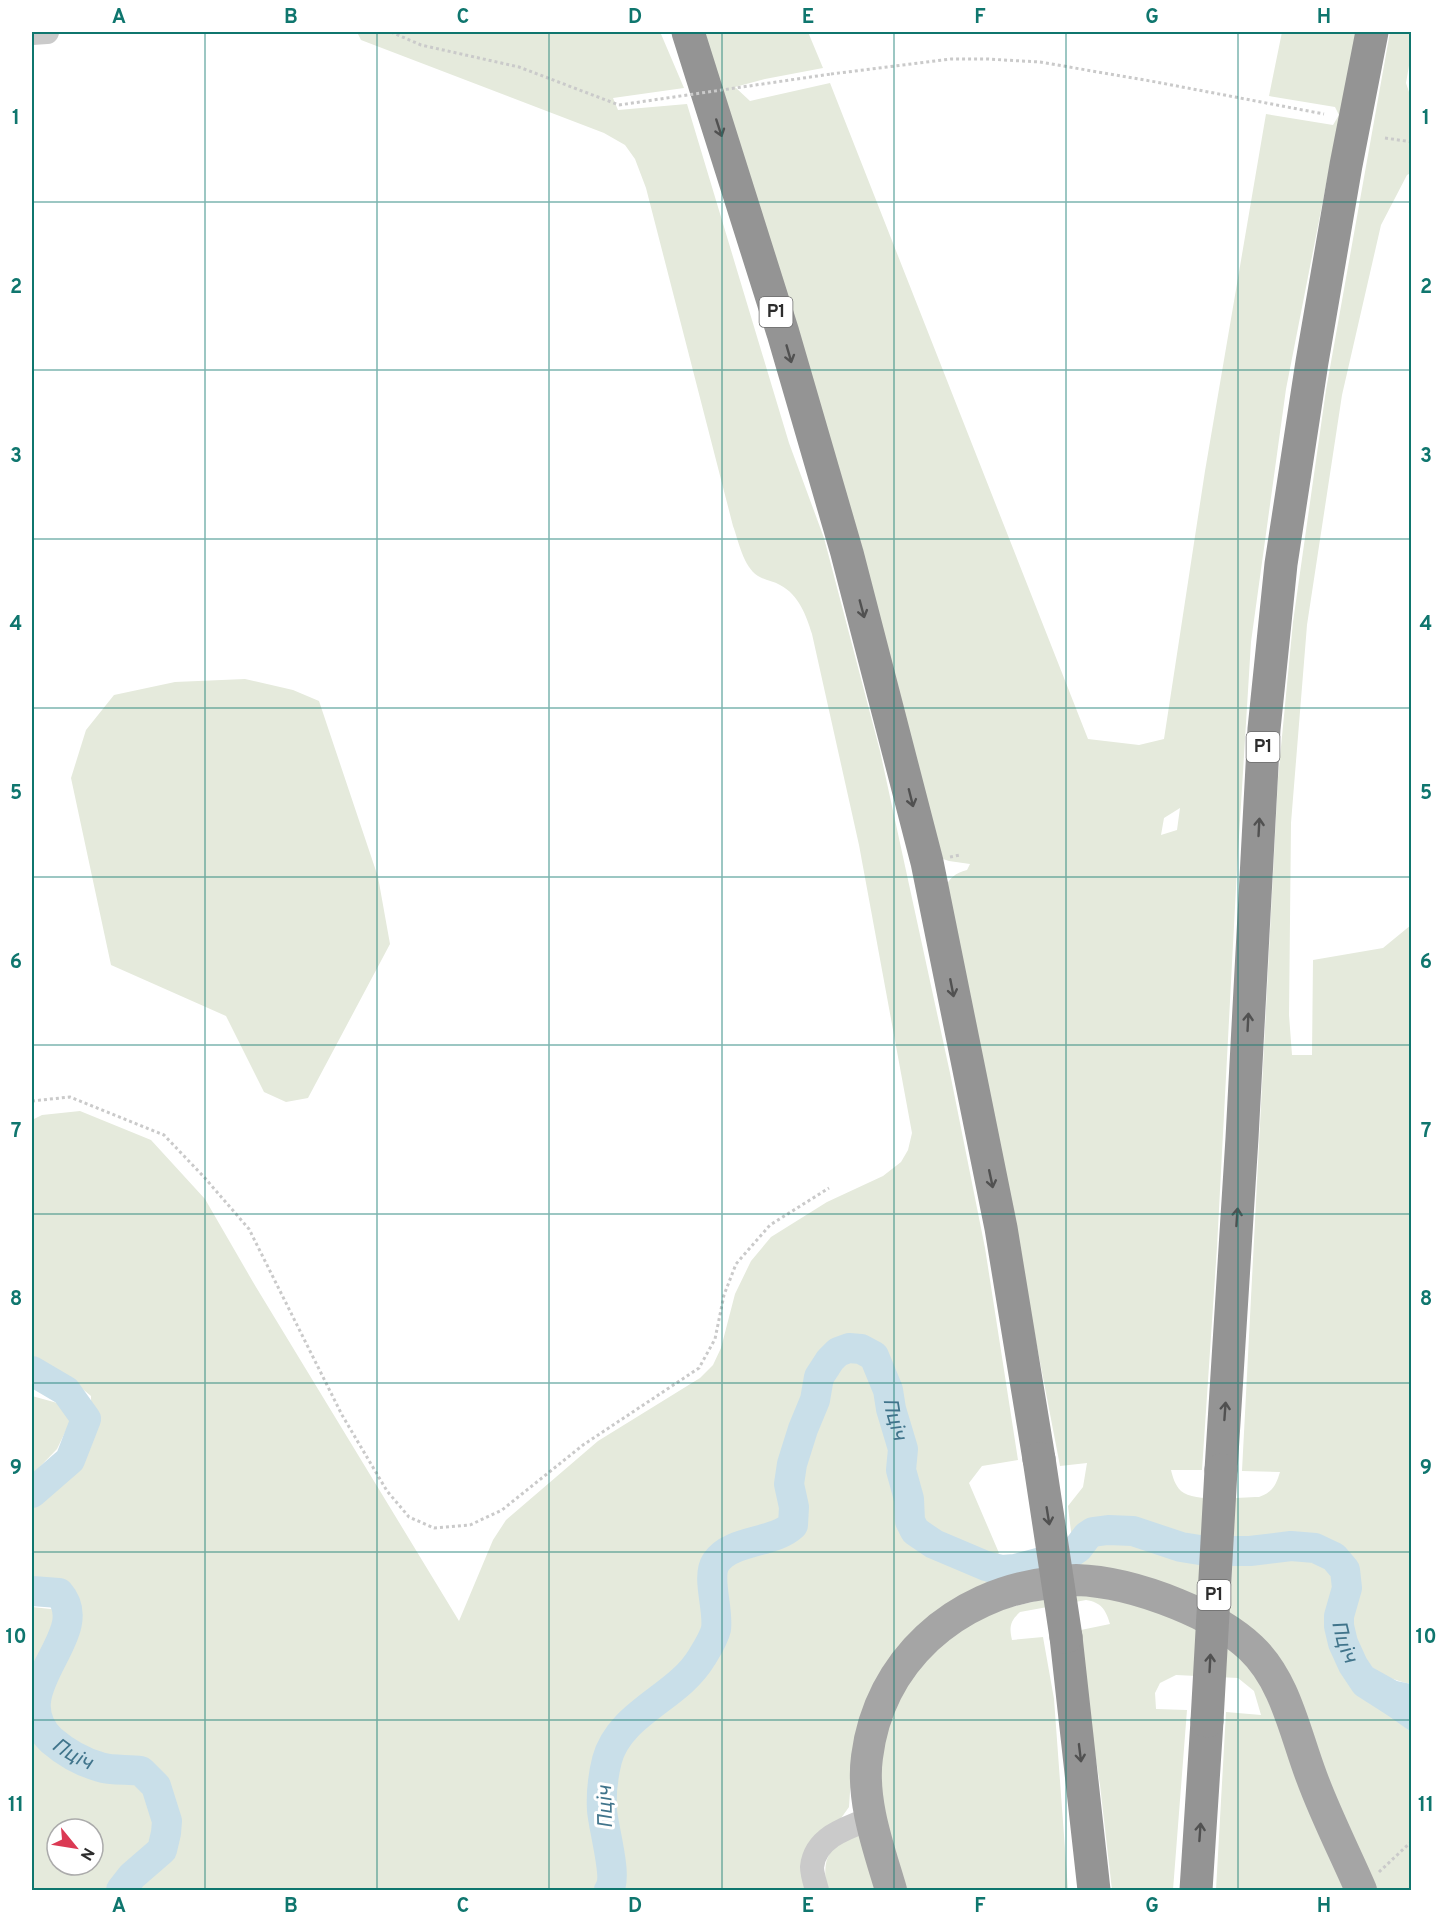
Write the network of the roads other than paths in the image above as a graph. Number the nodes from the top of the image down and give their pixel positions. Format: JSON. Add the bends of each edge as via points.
{"nodes":[{"id":1,"x":47,"y":32,"type":"edge"},
{"id":2,"x":671,"y":32,"type":"edge"},
{"id":3,"x":688,"y":32,"type":"edge"},
{"id":4,"x":1372,"y":32,"type":"edge"},
{"id":5,"x":32,"y":33,"type":"edge"},
{"id":6,"x":701,"y":72,"type":"junction"},
{"id":7,"x":872,"y":1818,"type":"junction"},
{"id":8,"x":817,"y":1890,"type":"edge"},
{"id":9,"x":891,"y":1890,"type":"edge"},
{"id":10,"x":1094,"y":1890,"type":"edge"},
{"id":11,"x":1196,"y":1890,"type":"edge"},
{"id":12,"x":1361,"y":1890,"type":"edge"}],
"edges":[{"from":1,"to":5,"type":"street"},
{"from":2,"to":6,"type":"highway"},
{"from":3,"to":6,"type":"highway","number":"Р1"},
{"from":11,"to":4,"type":"highway","number":"Р1","one_way":true,"bridge":true,"via":[[1264,729],[1281,564],[1320,315]]},
{"from":6,"to":10,"type":"highway","number":"Р1","one_way":true,"bridge":true,"via":[[847,553],[927,862],[1001,1228],[1039,1459],[1066,1637]]},
{"from":7,"to":8,"type":"street","via":[[825,1840],[812,1867]]},
{"from":7,"to":9,"type":"main road"},
{"from":7,"to":12,"type":"main road","via":[[866,1785],[873,1729],[884,1696],[927,1637],[959,1613],[996,1594],[1075,1580],[1123,1585],[1200,1613],[1228,1629],[1267,1665],[1287,1705],[1312,1780]]}]}
